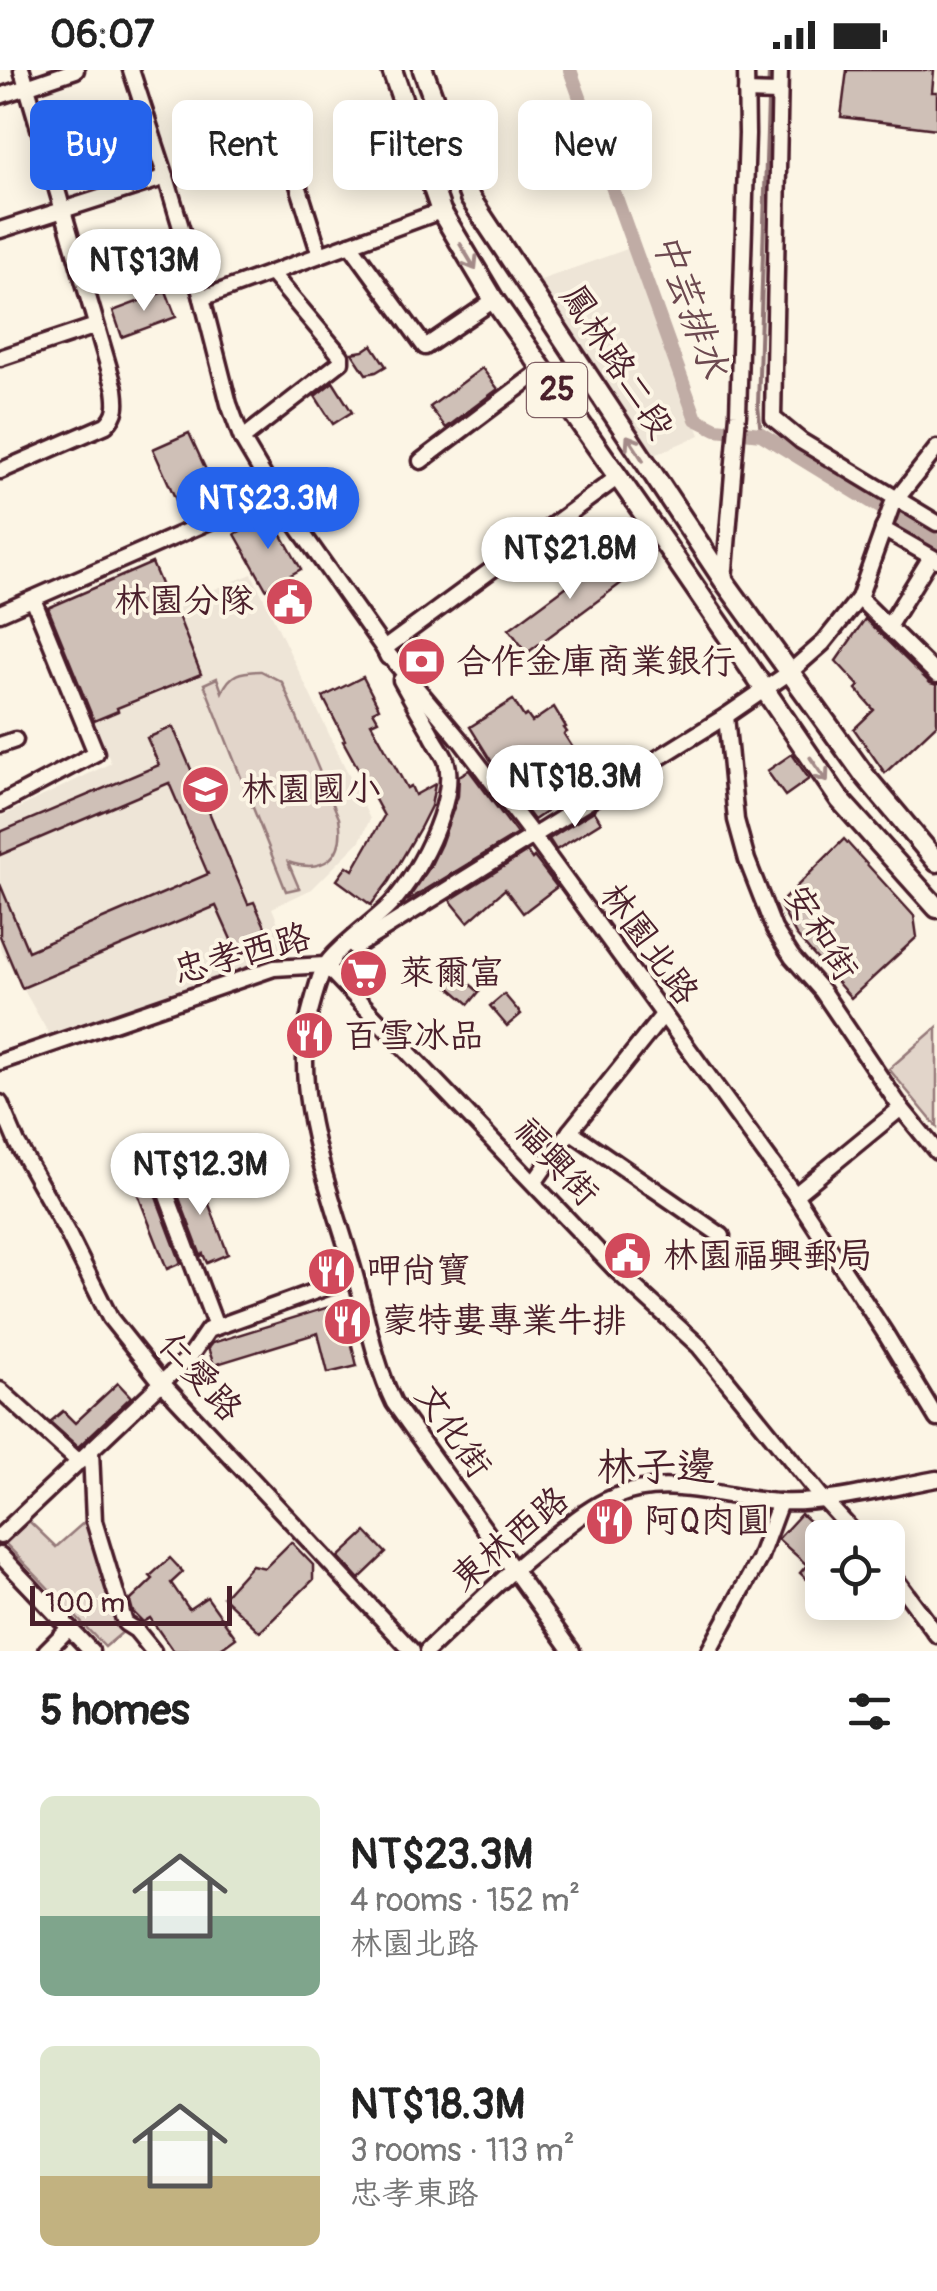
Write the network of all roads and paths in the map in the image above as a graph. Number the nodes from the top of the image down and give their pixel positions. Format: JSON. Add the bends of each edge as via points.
{"nodes":[{"id":1,"x":22,"y":70,"type":"edge"},
{"id":2,"x":76,"y":70,"type":"edge"},
{"id":3,"x":131,"y":70,"type":"edge"},
{"id":4,"x":392,"y":70,"type":"edge"},
{"id":5,"x":423,"y":70,"type":"edge"},
{"id":6,"x":746,"y":70,"type":"edge"},
{"id":7,"x":780,"y":70,"type":"edge"},
{"id":8,"x":27,"y":87,"type":"junction"},
{"id":9,"x":746,"y":92,"type":"junction"},
{"id":10,"x":774,"y":93,"type":"junction"},
{"id":11,"x":0,"y":96,"type":"edge"},
{"id":12,"x":166,"y":177,"type":"junction"},
{"id":13,"x":300,"y":190,"type":"edge"},
{"id":14,"x":62,"y":210,"type":"junction"},
{"id":15,"x":441,"y":211,"type":"junction"},
{"id":16,"x":0,"y":230,"type":"edge"},
{"id":17,"x":350,"y":244,"type":"junction"},
{"id":18,"x":320,"y":255,"type":"junction"},
{"id":19,"x":272,"y":274,"type":"junction"},
{"id":20,"x":202,"y":298,"type":"junction"},
{"id":21,"x":494,"y":300,"type":"junction"},
{"id":22,"x":96,"y":326,"type":"junction"},
{"id":23,"x":0,"y":358,"type":"edge"},
{"id":24,"x":542,"y":369,"type":"junction"},
{"id":25,"x":242,"y":440,"type":"junction"},
{"id":26,"x":937,"y":448,"type":"edge"},
{"id":27,"x":421,"y":461,"type":"dead end"},
{"id":28,"x":0,"y":470,"type":"edge"},
{"id":29,"x":618,"y":477,"type":"junction"},
{"id":30,"x":274,"y":493,"type":"junction"},
{"id":31,"x":895,"y":502,"type":"junction"},
{"id":32,"x":884,"y":524,"type":"junction"},
{"id":33,"x":937,"y":524,"type":"edge"},
{"id":34,"x":934,"y":558,"type":"edge"},
{"id":35,"x":724,"y":581,"type":"junction"},
{"id":36,"x":858,"y":598,"type":"junction"},
{"id":37,"x":34,"y":599,"type":"junction"},
{"id":38,"x":0,"y":614,"type":"edge"},
{"id":39,"x":888,"y":627,"type":"junction"},
{"id":40,"x":384,"y":649,"type":"junction"},
{"id":41,"x":790,"y":672,"type":"junction"},
{"id":42,"x":937,"y":675,"type":"edge"},
{"id":43,"x":764,"y":690,"type":"junction"},
{"id":44,"x":726,"y":716,"type":"junction"},
{"id":45,"x":0,"y":804,"type":"edge"},
{"id":46,"x":534,"y":837,"type":"junction"},
{"id":47,"x":937,"y":862,"type":"edge"},
{"id":48,"x":937,"y":908,"type":"edge"},
{"id":49,"x":325,"y":965,"type":"junction"},
{"id":50,"x":663,"y":1015,"type":"junction"},
{"id":51,"x":0,"y":1062,"type":"edge"},
{"id":52,"x":0,"y":1103,"type":"edge"},
{"id":53,"x":901,"y":1108,"type":"junction"},
{"id":54,"x":570,"y":1131,"type":"junction"},
{"id":55,"x":937,"y":1152,"type":"edge"},
{"id":56,"x":160,"y":1177,"type":"dead end"},
{"id":57,"x":534,"y":1184,"type":"junction"},
{"id":58,"x":794,"y":1195,"type":"junction"},
{"id":59,"x":722,"y":1236,"type":"dead end"},
{"id":60,"x":356,"y":1276,"type":"junction"},
{"id":61,"x":216,"y":1327,"type":"junction"},
{"id":62,"x":161,"y":1382,"type":"junction"},
{"id":63,"x":0,"y":1390,"type":"edge"},
{"id":64,"x":937,"y":1419,"type":"edge"},
{"id":65,"x":91,"y":1450,"type":"junction"},
{"id":66,"x":78,"y":1462,"type":"junction"},
{"id":67,"x":937,"y":1480,"type":"edge"},
{"id":68,"x":823,"y":1499,"type":"junction"},
{"id":69,"x":780,"y":1502,"type":"junction"},
{"id":70,"x":842,"y":1520,"type":"edge"},
{"id":71,"x":0,"y":1536,"type":"edge"},
{"id":72,"x":0,"y":1555,"type":"edge"},
{"id":73,"x":513,"y":1569,"type":"junction"},
{"id":74,"x":905,"y":1592,"type":"edge"},
{"id":75,"x":68,"y":1628,"type":"junction"},
{"id":76,"x":937,"y":1636,"type":"edge"},
{"id":77,"x":712,"y":1650,"type":"edge"},
{"id":78,"x":46,"y":1651,"type":"edge"},
{"id":79,"x":90,"y":1651,"type":"edge"},
{"id":80,"x":153,"y":1651,"type":"edge"},
{"id":81,"x":412,"y":1651,"type":"edge"},
{"id":82,"x":428,"y":1651,"type":"edge"},
{"id":83,"x":572,"y":1651,"type":"edge"}],
"edges":[{"from":1,"to":8,"type":"street"},
{"from":2,"to":8,"type":"street"},
{"from":3,"to":12,"type":"street","name":"林園北路"},
{"from":4,"to":15,"type":"main road","name":"鳳林路二段","number":"25"},
{"from":35,"to":5,"type":"main road","name":"鳳林路二段","number":"25","one_way":true,"via":[[470,198]]},
{"from":6,"to":9,"type":"street"},
{"from":7,"to":10,"type":"street"},
{"from":8,"to":11,"type":"street"},
{"from":8,"to":14,"type":"street"},
{"from":9,"to":10,"type":"street"},
{"from":9,"to":35,"type":"street","via":[[737,428]]},
{"from":10,"to":31,"type":"street","via":[[772,418]]},
{"from":12,"to":14,"type":"street"},
{"from":12,"to":20,"type":"street","name":"林園北路"},
{"from":13,"to":18,"type":"street"},
{"from":14,"to":16,"type":"street"},
{"from":14,"to":22,"type":"street"},
{"from":15,"to":17,"type":"street"},
{"from":15,"to":21,"type":"main road","name":"鳳林路二段","number":"25","one_way":true},
{"from":17,"to":18,"type":"street"},
{"from":17,"to":21,"type":"street","via":[[426,347]]},
{"from":18,"to":19,"type":"street"},
{"from":19,"to":20,"type":"street"},
{"from":19,"to":25,"type":"street","via":[[341,362]]},
{"from":20,"to":25,"type":"street","name":"林園北路"},
{"from":21,"to":24,"type":"main road","name":"鳳林路二段","number":"25"},
{"from":22,"to":23,"type":"street"},
{"from":22,"to":28,"type":"street","via":[[114,389],[112,419]]},
{"from":24,"to":27,"type":"street"},
{"from":24,"to":29,"type":"main road","name":"鳳林路二段","number":"25"},
{"from":25,"to":30,"type":"street","name":"林園北路"},
{"from":26,"to":31,"type":"street","name":"忠孝西路"},
{"from":29,"to":40,"type":"street"},
{"from":29,"to":43,"type":"main road","name":"鳳林路二段","number":"25"},
{"from":30,"to":37,"type":"street"},
{"from":30,"to":40,"type":"street","name":"林園北路"},
{"from":31,"to":32,"type":"street","name":"忠孝西路"},
{"from":31,"to":33,"type":"street"},
{"from":32,"to":34,"type":"street"},
{"from":32,"to":36,"type":"street","name":"忠孝西路"},
{"from":34,"to":39,"type":"street"},
{"from":35,"to":41,"type":"main road","name":"鳳林路二段","number":"25"},
{"from":36,"to":39,"type":"street"},
{"from":36,"to":41,"type":"street","name":"忠孝西路"},
{"from":37,"to":38,"type":"street"},
{"from":37,"to":45,"type":"street","via":[[96,753]]},
{"from":39,"to":42,"type":"street"},
{"from":40,"to":46,"type":"street","name":"林園北路"},
{"from":40,"to":49,"type":"street","via":[[446,761],[449,786],[426,852],[394,902]]},
{"from":41,"to":43,"type":"street","name":"忠孝西路"},
{"from":41,"to":47,"type":"main road","number":"25"},
{"from":43,"to":44,"type":"street","name":"忠孝西路"},
{"from":43,"to":48,"type":"main road","number":"25","one_way":true,"via":[[840,800]]},
{"from":44,"to":46,"type":"street","name":"忠孝西路"},
{"from":44,"to":53,"type":"street","name":"安和街","via":[[736,820],[768,914]]},
{"from":46,"to":49,"type":"street","name":"忠孝西路"},
{"from":46,"to":50,"type":"street","name":"林園北路"},
{"from":49,"to":51,"type":"street","name":"忠孝西路","via":[[274,968]]},
{"from":49,"to":57,"type":"street","name":"福興街"},
{"from":49,"to":60,"type":"street","name":"文化街","via":[[306,1032],[304,1074],[324,1176]]},
{"from":50,"to":54,"type":"street"},
{"from":50,"to":58,"type":"street","name":"林園北路"},
{"from":52,"to":62,"type":"street","name":"仁愛路","via":[[110,1318]]},
{"from":53,"to":55,"type":"street","name":"安和街"},
{"from":53,"to":58,"type":"street"},
{"from":54,"to":57,"type":"street"},
{"from":54,"to":59,"type":"street"},
{"from":56,"to":61,"type":"street"},
{"from":57,"to":68,"type":"street","name":"福興街","via":[[700,1346]]},
{"from":58,"to":64,"type":"street","name":"林園北路"},
{"from":60,"to":61,"type":"street"},
{"from":60,"to":73,"type":"street","name":"文化街","via":[[394,1403]]},
{"from":61,"to":62,"type":"street"},
{"from":62,"to":65,"type":"street"},
{"from":62,"to":81,"type":"street","name":"仁愛路"},
{"from":63,"to":66,"type":"street"},
{"from":65,"to":66,"type":"street"},
{"from":65,"to":80,"type":"street","via":[[100,1544],[125,1623]]},
{"from":66,"to":71,"type":"street"},
{"from":67,"to":68,"type":"street","name":"東林西路"},
{"from":68,"to":69,"type":"street","name":"東林西路"},
{"from":68,"to":70,"type":"street","name":"福興街"},
{"from":69,"to":73,"type":"street","name":"東林西路","via":[[696,1488],[652,1487],[616,1496]]},
{"from":69,"to":77,"type":"street"},
{"from":72,"to":75,"type":"street"},
{"from":73,"to":82,"type":"street","name":"東林西路"},
{"from":73,"to":83,"type":"street","name":"文化街"},
{"from":74,"to":76,"type":"street"},
{"from":75,"to":78,"type":"street"},
{"from":75,"to":79,"type":"street"}]}
